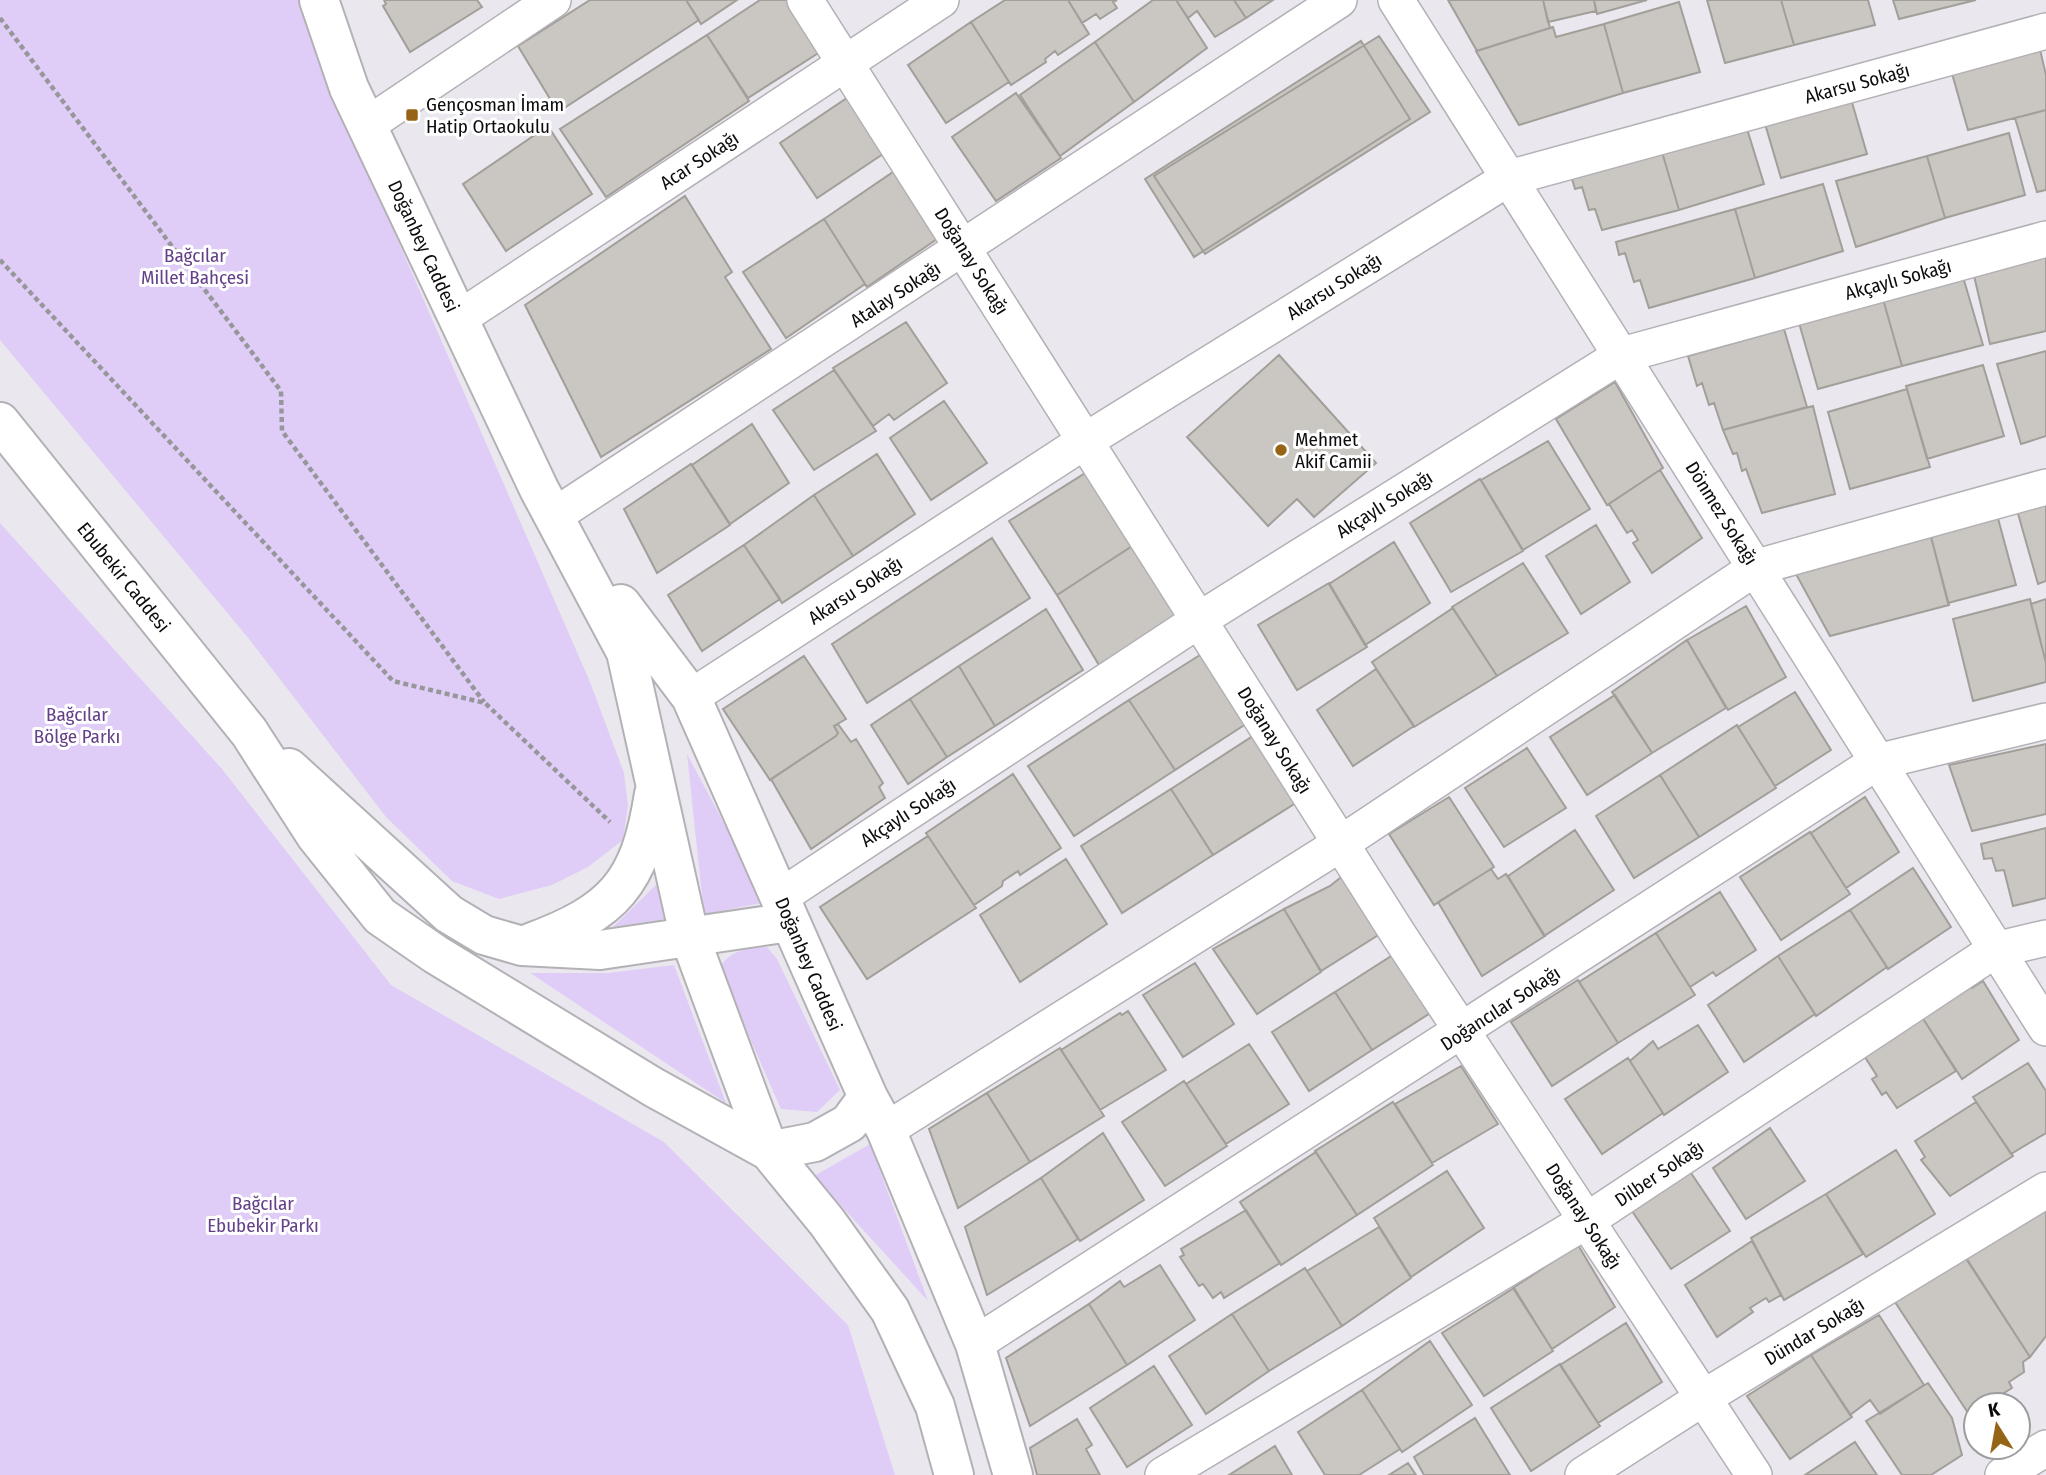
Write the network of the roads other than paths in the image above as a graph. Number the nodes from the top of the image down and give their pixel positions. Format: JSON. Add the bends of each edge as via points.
{"nodes":[{"id":1,"x":319,"y":0,"type":"edge"},
{"id":2,"x":553,"y":0,"type":"edge"},
{"id":3,"x":805,"y":0,"type":"edge"},
{"id":4,"x":941,"y":0,"type":"edge"},
{"id":5,"x":1339,"y":0,"type":"edge"},
{"id":6,"x":1396,"y":0,"type":"edge"},
{"id":7,"x":2046,"y":31,"type":"edge"},
{"id":8,"x":846,"y":63,"type":"junction"},
{"id":9,"x":367,"y":125,"type":"junction"},
{"id":10,"x":1509,"y":178,"type":"junction"},
{"id":11,"x":2046,"y":239,"type":"edge"},
{"id":12,"x":964,"y":249,"type":"junction"},
{"id":13,"x":458,"y":319,"type":"junction"},
{"id":14,"x":1622,"y":355,"type":"junction"},
{"id":15,"x":0,"y":422,"type":"edge"},
{"id":16,"x":1085,"y":441,"type":"junction"},
{"id":17,"x":2046,"y":487,"type":"edge"},
{"id":18,"x":546,"y":502,"type":"junction"},
{"id":19,"x":1757,"y":567,"type":"junction"},
{"id":20,"x":1199,"y":620,"type":"junction"},
{"id":21,"x":691,"y":697,"type":"junction"},
{"id":22,"x":2046,"y":721,"type":"edge"},
{"id":23,"x":249,"y":732,"type":"junction"},
{"id":24,"x":1877,"y":762,"type":"junction"},
{"id":25,"x":656,"y":779,"type":"junction"},
{"id":26,"x":1340,"y":844,"type":"junction"},
{"id":27,"x":785,"y":909,"type":"junction"},
{"id":28,"x":690,"y":935,"type":"junction"},
{"id":29,"x":2046,"y":938,"type":"edge"},
{"id":30,"x":522,"y":946,"type":"junction"},
{"id":31,"x":1995,"y":950,"type":"junction"},
{"id":32,"x":2046,"y":1028,"type":"edge"},
{"id":33,"x":1463,"y":1032,"type":"junction"},
{"id":34,"x":868,"y":1097,"type":"junction"},
{"id":35,"x":886,"y":1130,"type":"junction"},
{"id":36,"x":769,"y":1151,"type":"junction"},
{"id":37,"x":2046,"y":1190,"type":"edge"},
{"id":38,"x":1586,"y":1221,"type":"junction"},
{"id":39,"x":975,"y":1344,"type":"junction"},
{"id":40,"x":1703,"y":1398,"type":"junction"},
{"id":41,"x":2046,"y":1448,"type":"edge"},
{"id":42,"x":954,"y":1475,"type":"edge"},
{"id":43,"x":1013,"y":1475,"type":"edge"},
{"id":44,"x":1163,"y":1475,"type":"edge"},
{"id":45,"x":1583,"y":1475,"type":"edge"},
{"id":46,"x":1754,"y":1475,"type":"edge"},
{"id":47,"x":2003,"y":1475,"type":"edge"}],
"edges":[{"from":1,"to":9,"type":"main road","name":"Doğanbey Caddesi","via":[[349,88]]},
{"from":2,"to":9,"type":"street"},
{"from":3,"to":8,"type":"street","name":"Doğanay Sokağı"},
{"from":4,"to":8,"type":"street","name":"Acar Sokağı"},
{"from":5,"to":12,"type":"street","name":"Atalay Sokağı"},
{"from":6,"to":10,"type":"street","name":"Dönmez Sokağı"},
{"from":7,"to":10,"type":"street","name":"Akarsu Sokağı"},
{"from":8,"to":12,"type":"street","name":"Doğanay Sokağı"},
{"from":8,"to":13,"type":"street","name":"Acar Sokağı"},
{"from":9,"to":13,"type":"main road","name":"Doğanbey Caddesi"},
{"from":10,"to":14,"type":"street","name":"Dönmez Sokağı"},
{"from":10,"to":16,"type":"street","name":"Akarsu Sokağı"},
{"from":11,"to":14,"type":"street","name":"Akçaylı Sokağı"},
{"from":12,"to":16,"type":"street","name":"Doğanay Sokağı"},
{"from":12,"to":18,"type":"street","name":"Atalay Sokağı"},
{"from":13,"to":18,"type":"main road","name":"Doğanbey Caddesi"},
{"from":14,"to":19,"type":"street","name":"Dönmez Sokağı"},
{"from":14,"to":20,"type":"street","name":"Akçaylı Sokağı"},
{"from":15,"to":23,"type":"main road","name":"Ebubekir Caddesi"},
{"from":16,"to":20,"type":"street","name":"Doğanay Sokağı"},
{"from":16,"to":21,"type":"street","name":"Akarsu Sokağı"},
{"from":17,"to":19,"type":"street"},
{"from":18,"to":21,"type":"main road","name":"Doğanbey Caddesi"},
{"from":18,"to":25,"type":"main road","name":"Doğanbey Caddesi","via":[[626,652]]},
{"from":19,"to":24,"type":"street","name":"Dönmez Sokağı"},
{"from":19,"to":26,"type":"street"},
{"from":20,"to":26,"type":"street","name":"Doğanay Sokağı"},
{"from":20,"to":27,"type":"street","name":"Akçaylı Sokağı"},
{"from":21,"to":27,"type":"main road","name":"Doğanbey Caddesi"},
{"from":22,"to":24,"type":"street","name":"Doğancılar Sokağı"},
{"from":23,"to":30,"type":"main road","via":[[449,914],[484,935]]},
{"from":23,"to":36,"type":"main road","via":[[316,835],[380,916],[653,1087]]},
{"from":24,"to":31,"type":"street","name":"Dönmez Sokağı"},
{"from":24,"to":33,"type":"street","name":"Doğancılar Sokağı"},
{"from":25,"to":28,"type":"main road","name":"Doğanbey Caddesi"},
{"from":25,"to":30,"type":"main road","via":[[647,837],[631,875],[602,908],[567,929]]},
{"from":26,"to":33,"type":"street","name":"Doğanay Sokağı"},
{"from":26,"to":35,"type":"street"},
{"from":27,"to":28,"type":"main road"},
{"from":27,"to":34,"type":"main road","name":"Doğanbey Caddesi"},
{"from":28,"to":30,"type":"main road","via":[[600,950]]},
{"from":28,"to":36,"type":"main road","name":"Doğanbey Caddesi"},
{"from":29,"to":31,"type":"street","name":"Dilber Sokağı"},
{"from":31,"to":32,"type":"street","name":"Dönmez Sokağı"},
{"from":31,"to":38,"type":"street","name":"Dilber Sokağı"},
{"from":33,"to":38,"type":"street","name":"Doğanay Sokağı"},
{"from":33,"to":39,"type":"street","name":"Doğancılar Sokağı"},
{"from":34,"to":35,"type":"main road","name":"Doğanbey Caddesi"},
{"from":34,"to":36,"type":"main road","via":[[849,1123],[815,1142]]},
{"from":35,"to":39,"type":"main road","name":"Doğanbey Caddesi"},
{"from":36,"to":42,"type":"main road","name":"Doğanbey Caddesi","via":[[890,1310],[934,1406]]},
{"from":37,"to":40,"type":"street","name":"Dündar Sokağı"},
{"from":38,"to":40,"type":"street","name":"Doğanay Sokağı"},
{"from":38,"to":44,"type":"street","name":"Dilber Sokağı"},
{"from":39,"to":43,"type":"main road","name":"Doğanbey Caddesi"},
{"from":40,"to":45,"type":"street","name":"Dündar Sokağı"},
{"from":40,"to":46,"type":"street","name":"Doğanay Sokağı"},
{"from":41,"to":47,"type":"street"}]}
